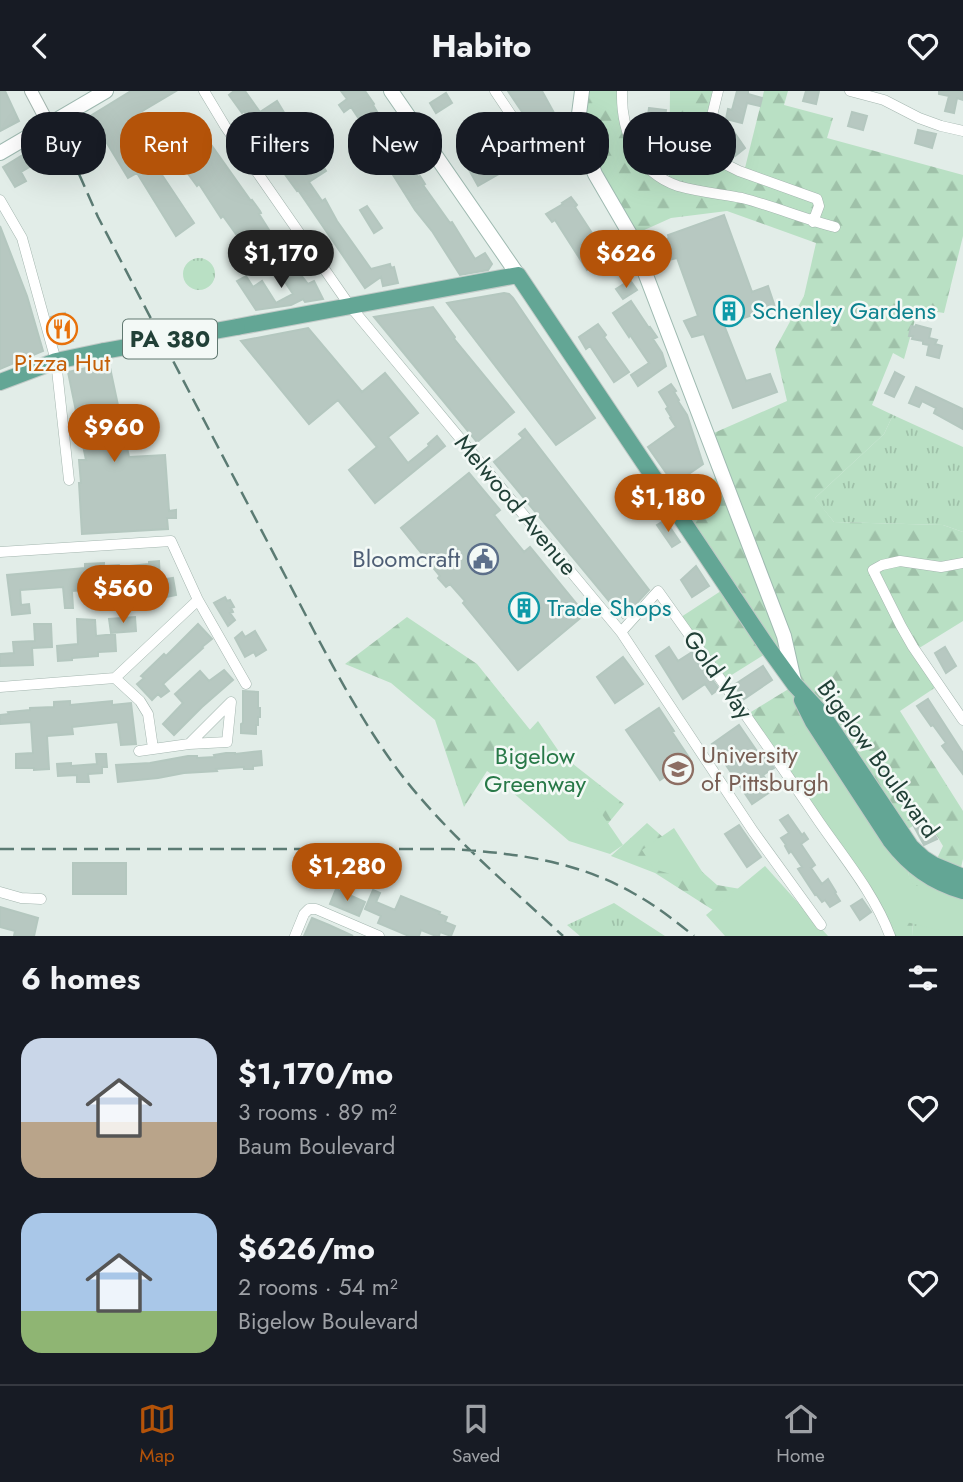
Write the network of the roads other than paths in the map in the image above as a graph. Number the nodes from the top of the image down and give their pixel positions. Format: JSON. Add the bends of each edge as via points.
{"nodes":[{"id":1,"x":31,"y":91,"type":"edge"},
{"id":2,"x":106,"y":91,"type":"edge"},
{"id":3,"x":204,"y":91,"type":"edge"},
{"id":4,"x":391,"y":91,"type":"edge"},
{"id":5,"x":495,"y":91,"type":"edge"},
{"id":6,"x":582,"y":91,"type":"edge"},
{"id":7,"x":622,"y":91,"type":"edge"},
{"id":8,"x":718,"y":91,"type":"edge"},
{"id":9,"x":850,"y":91,"type":"edge"},
{"id":10,"x":42,"y":112,"type":"edge"},
{"id":11,"x":71,"y":112,"type":"edge"},
{"id":12,"x":509,"y":112,"type":"edge"},
{"id":13,"x":963,"y":131,"type":"edge"},
{"id":14,"x":21,"y":141,"type":"edge"},
{"id":15,"x":0,"y":153,"type":"edge"},
{"id":16,"x":0,"y":200,"type":"edge"},
{"id":17,"x":813,"y":222,"type":"junction"},
{"id":18,"x":835,"y":227,"type":"dead end"},
{"id":19,"x":518,"y":275,"type":"junction"},
{"id":20,"x":350,"y":306,"type":"junction"},
{"id":21,"x":55,"y":361,"type":"junction"},
{"id":22,"x":0,"y":382,"type":"edge"},
{"id":23,"x":69,"y":480,"type":"dead end"},
{"id":24,"x":0,"y":552,"type":"edge"},
{"id":25,"x":962,"y":566,"type":"edge"},
{"id":26,"x":198,"y":600,"type":"junction"},
{"id":27,"x":621,"y":632,"type":"junction"},
{"id":28,"x":115,"y":678,"type":"junction"},
{"id":29,"x":246,"y":684,"type":"dead end"},
{"id":30,"x":795,"y":685,"type":"junction"},
{"id":31,"x":0,"y":687,"type":"edge"},
{"id":32,"x":963,"y":720,"type":"edge"},
{"id":33,"x":189,"y":744,"type":"junction"},
{"id":34,"x":153,"y":748,"type":"junction"},
{"id":35,"x":139,"y":751,"type":"dead end"},
{"id":36,"x":963,"y":877,"type":"edge"},
{"id":37,"x":963,"y":891,"type":"edge"},
{"id":38,"x":0,"y":892,"type":"edge"},
{"id":39,"x":41,"y":899,"type":"dead end"},
{"id":40,"x":821,"y":925,"type":"dead end"},
{"id":41,"x":295,"y":936,"type":"edge"},
{"id":42,"x":379,"y":936,"type":"edge"},
{"id":43,"x":890,"y":936,"type":"edge"}],
"edges":[{"from":1,"to":10,"type":"street"},
{"from":2,"to":11,"type":"main road"},
{"from":3,"to":20,"type":"street","name":"Melwood Avenue"},
{"from":4,"to":19,"type":"main road"},
{"from":5,"to":12,"type":"street"},
{"from":6,"to":30,"type":"main road","name":"Bigelow Boulevard","via":[[579,114],[584,145],[595,174],[631,236],[784,636]]},
{"from":7,"to":17,"type":"street","via":[[632,148],[658,176],[678,186],[744,199]]},
{"from":8,"to":17,"type":"street","via":[[708,132],[713,152],[739,171],[817,198]]},
{"from":9,"to":13,"type":"street"},
{"from":14,"to":15,"type":"main road"},
{"from":16,"to":21,"type":"street","via":[[22,238]]},
{"from":17,"to":18,"type":"street"},
{"from":19,"to":20,"type":"main road","number":"PA 380"},
{"from":19,"to":30,"type":"main road"},
{"from":20,"to":21,"type":"main road","number":"PA 380","bridge":true},
{"from":20,"to":27,"type":"street","name":"Melwood Avenue"},
{"from":21,"to":22,"type":"main road","number":"PA 380"},
{"from":21,"to":23,"type":"street"},
{"from":24,"to":26,"type":"street","via":[[171,541]]},
{"from":25,"to":32,"type":"street","via":[[900,561],[873,570],[912,646]]},
{"from":26,"to":28,"type":"street"},
{"from":26,"to":29,"type":"street"},
{"from":27,"to":40,"type":"street","name":"Melwood Avenue"},
{"from":27,"to":43,"type":"street","name":"Gold Way","via":[[658,591],[863,885]]},
{"from":28,"to":31,"type":"street"},
{"from":28,"to":34,"type":"street","via":[[148,714]]},
{"from":30,"to":36,"type":"main road","name":"Bigelow Boulevard","via":[[822,714],[911,847],[934,865]]},
{"from":30,"to":37,"type":"main road","name":"Bigelow Boulevard","via":[[813,722],[899,852],[919,871]]},
{"from":33,"to":33,"type":"street","via":[[206,727],[231,702],[227,742]]},
{"from":33,"to":34,"type":"street"},
{"from":34,"to":35,"type":"street"},
{"from":38,"to":39,"type":"street"},
{"from":41,"to":42,"type":"street","via":[[309,909]]}]}
